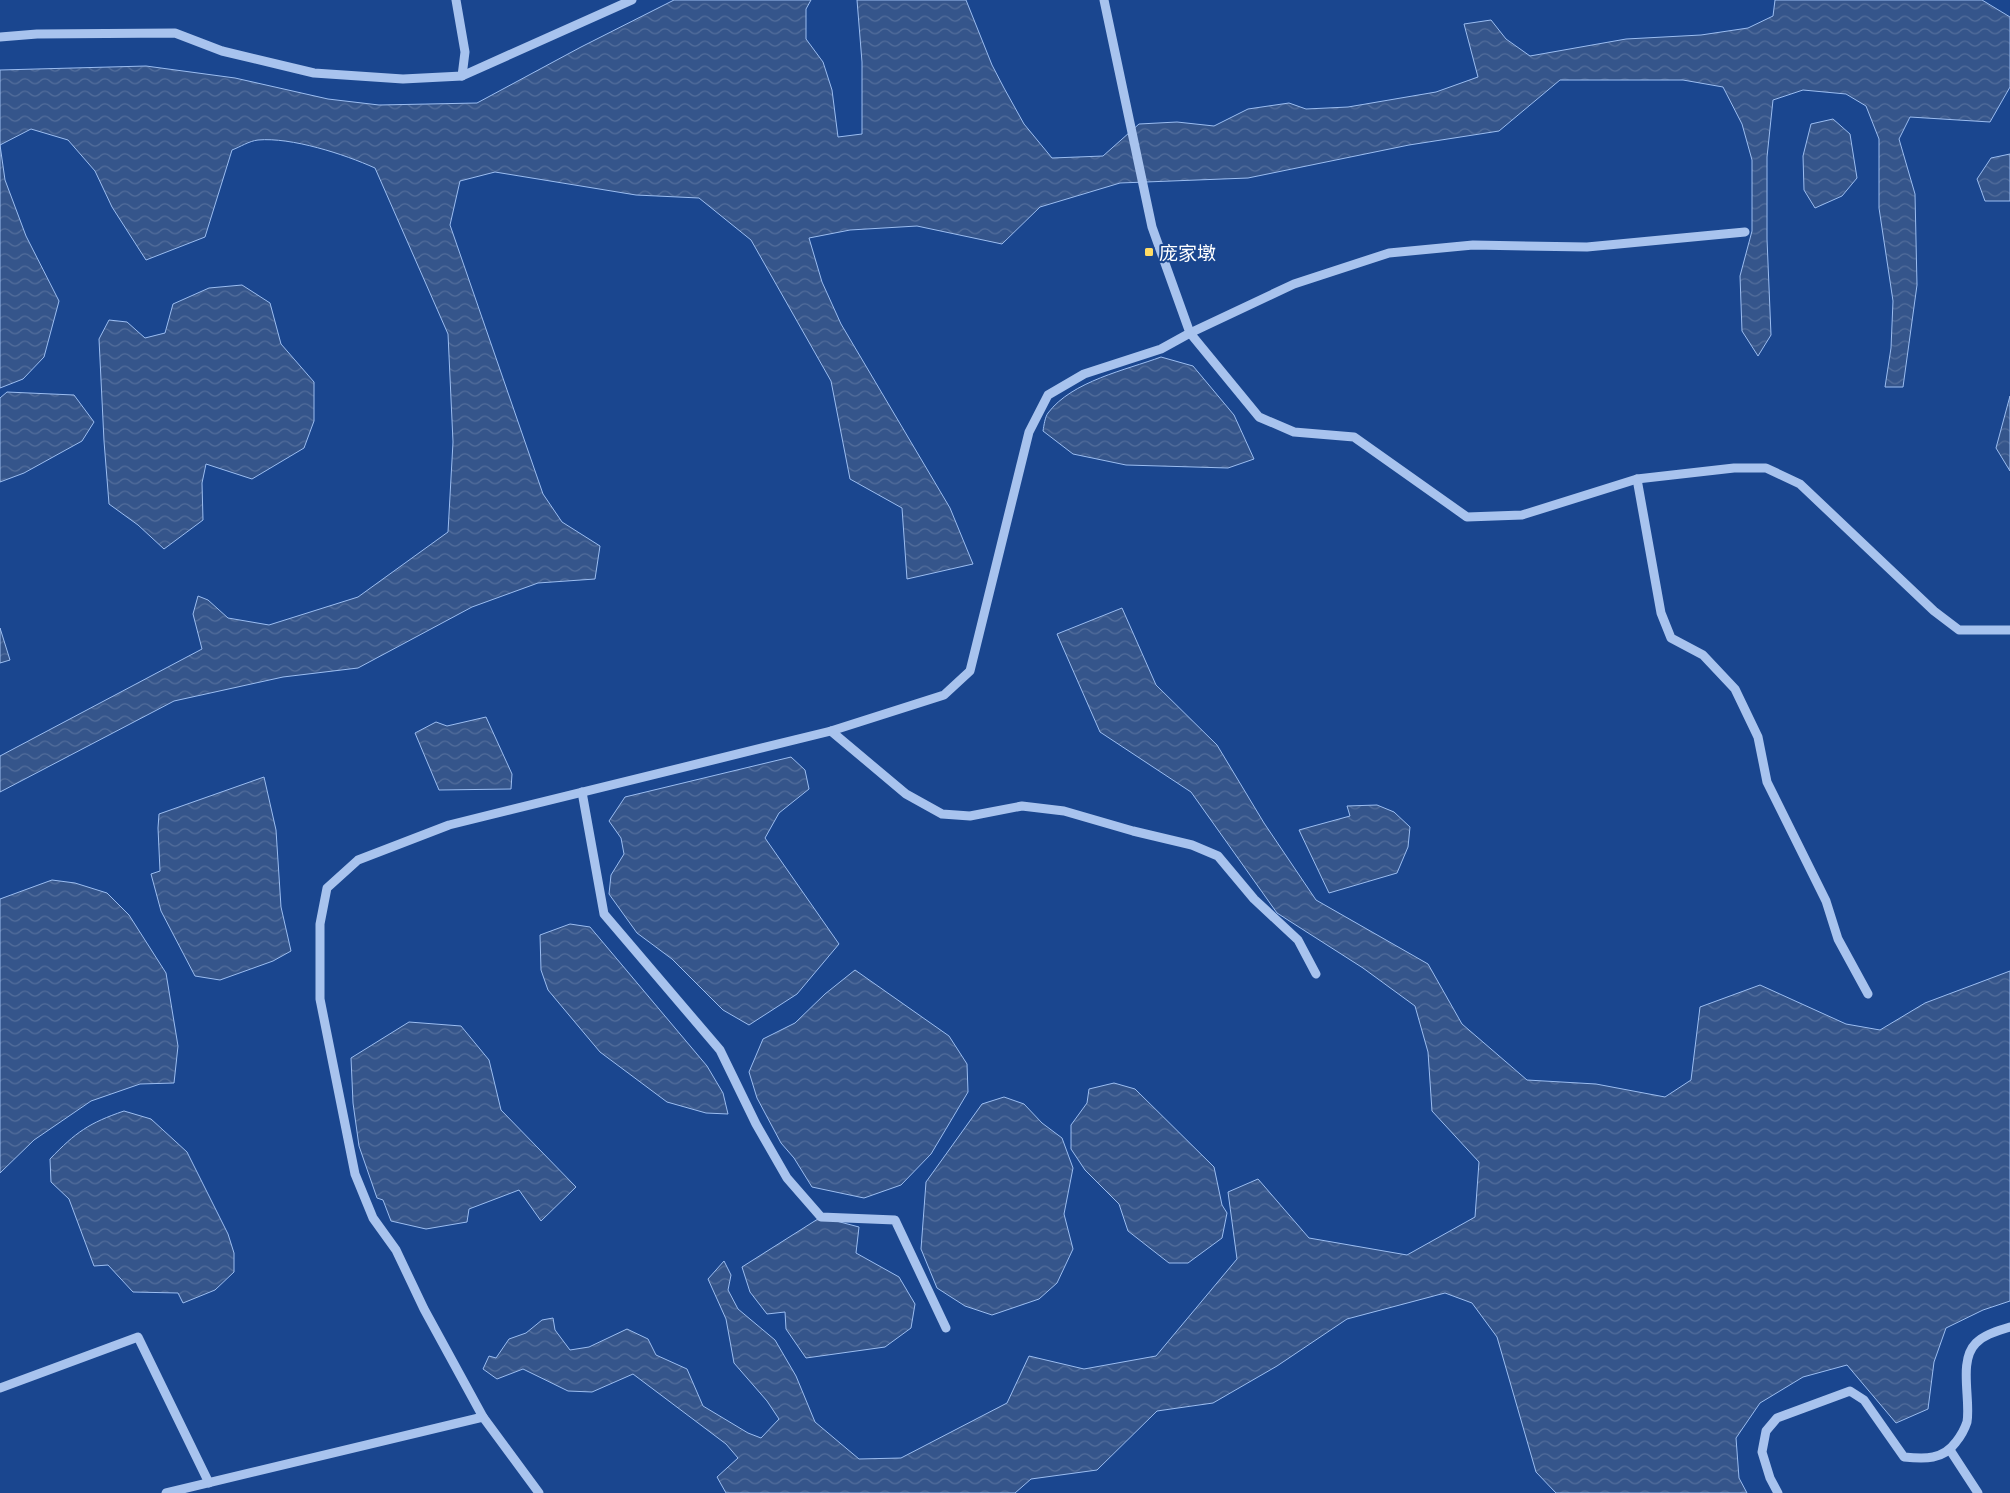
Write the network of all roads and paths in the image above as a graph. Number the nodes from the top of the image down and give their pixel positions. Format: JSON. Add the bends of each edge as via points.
{"nodes":[{"id":1,"x":456,"y":0,"type":"edge"},
{"id":2,"x":632,"y":0,"type":"edge"},
{"id":3,"x":1104,"y":0,"type":"edge"},
{"id":4,"x":0,"y":37,"type":"edge"},
{"id":5,"x":462,"y":76,"type":"junction"},
{"id":6,"x":1745,"y":232,"type":"dead end"},
{"id":7,"x":1190,"y":333,"type":"junction"},
{"id":8,"x":1637,"y":480,"type":"junction"},
{"id":9,"x":2010,"y":630,"type":"edge"},
{"id":10,"x":831,"y":732,"type":"junction"},
{"id":11,"x":582,"y":792,"type":"junction"},
{"id":12,"x":1316,"y":974,"type":"dead end"},
{"id":13,"x":1868,"y":994,"type":"dead end"},
{"id":14,"x":2010,"y":1327,"type":"edge"},
{"id":15,"x":946,"y":1328,"type":"dead end"},
{"id":16,"x":0,"y":1388,"type":"edge"},
{"id":17,"x":483,"y":1417,"type":"junction"},
{"id":18,"x":1950,"y":1450,"type":"junction"},
{"id":19,"x":210,"y":1483,"type":"junction"},
{"id":20,"x":166,"y":1493,"type":"edge"},
{"id":21,"x":539,"y":1493,"type":"edge"},
{"id":22,"x":1778,"y":1493,"type":"edge"},
{"id":23,"x":1978,"y":1493,"type":"edge"}],
"edges":[{"from":1,"to":5,"type":"street","via":[[465,52]]},
{"from":2,"to":5,"type":"street"},
{"from":3,"to":7,"type":"street","via":[[1152,227]]},
{"from":4,"to":5,"type":"street","via":[[175,32],[222,52],[314,73],[403,79]]},
{"from":6,"to":7,"type":"street","via":[[1587,247],[1473,245],[1389,253],[1294,284]]},
{"from":7,"to":8,"type":"street","via":[[1259,417],[1294,432],[1354,437],[1467,517],[1522,515]]},
{"from":7,"to":10,"type":"street","via":[[1161,349],[1084,374],[1048,395],[1028,432],[970,671],[944,695]]},
{"from":8,"to":9,"type":"street","via":[[1734,468],[1766,468],[1800,484],[1934,611],[1959,630]]},
{"from":8,"to":13,"type":"street","via":[[1661,614],[1671,638],[1703,655],[1735,689],[1758,737],[1767,782],[1826,901],[1838,939]]},
{"from":10,"to":11,"type":"street"},
{"from":10,"to":12,"type":"street","via":[[906,794],[942,814],[970,816],[1022,806],[1064,811],[1133,832],[1192,845],[1218,856],[1254,899],[1298,940]]},
{"from":11,"to":15,"type":"street","via":[[604,914],[720,1050],[787,1178],[821,1217],[895,1220]]},
{"from":11,"to":17,"type":"street","via":[[450,825],[358,860],[327,888],[320,924],[320,1000],[355,1174],[373,1218],[396,1250]]},
{"from":14,"to":18,"type":"street","via":[[1987,1334],[1975,1344],[1967,1359],[1966,1422],[1960,1438]]},
{"from":16,"to":19,"type":"street","via":[[138,1337]]},
{"from":17,"to":19,"type":"street"},
{"from":17,"to":21,"type":"street"},
{"from":18,"to":22,"type":"street","via":[[1927,1459],[1904,1457],[1864,1400],[1850,1391],[1777,1418],[1766,1431],[1762,1452]]},
{"from":18,"to":23,"type":"street"},
{"from":19,"to":20,"type":"street"}]}
